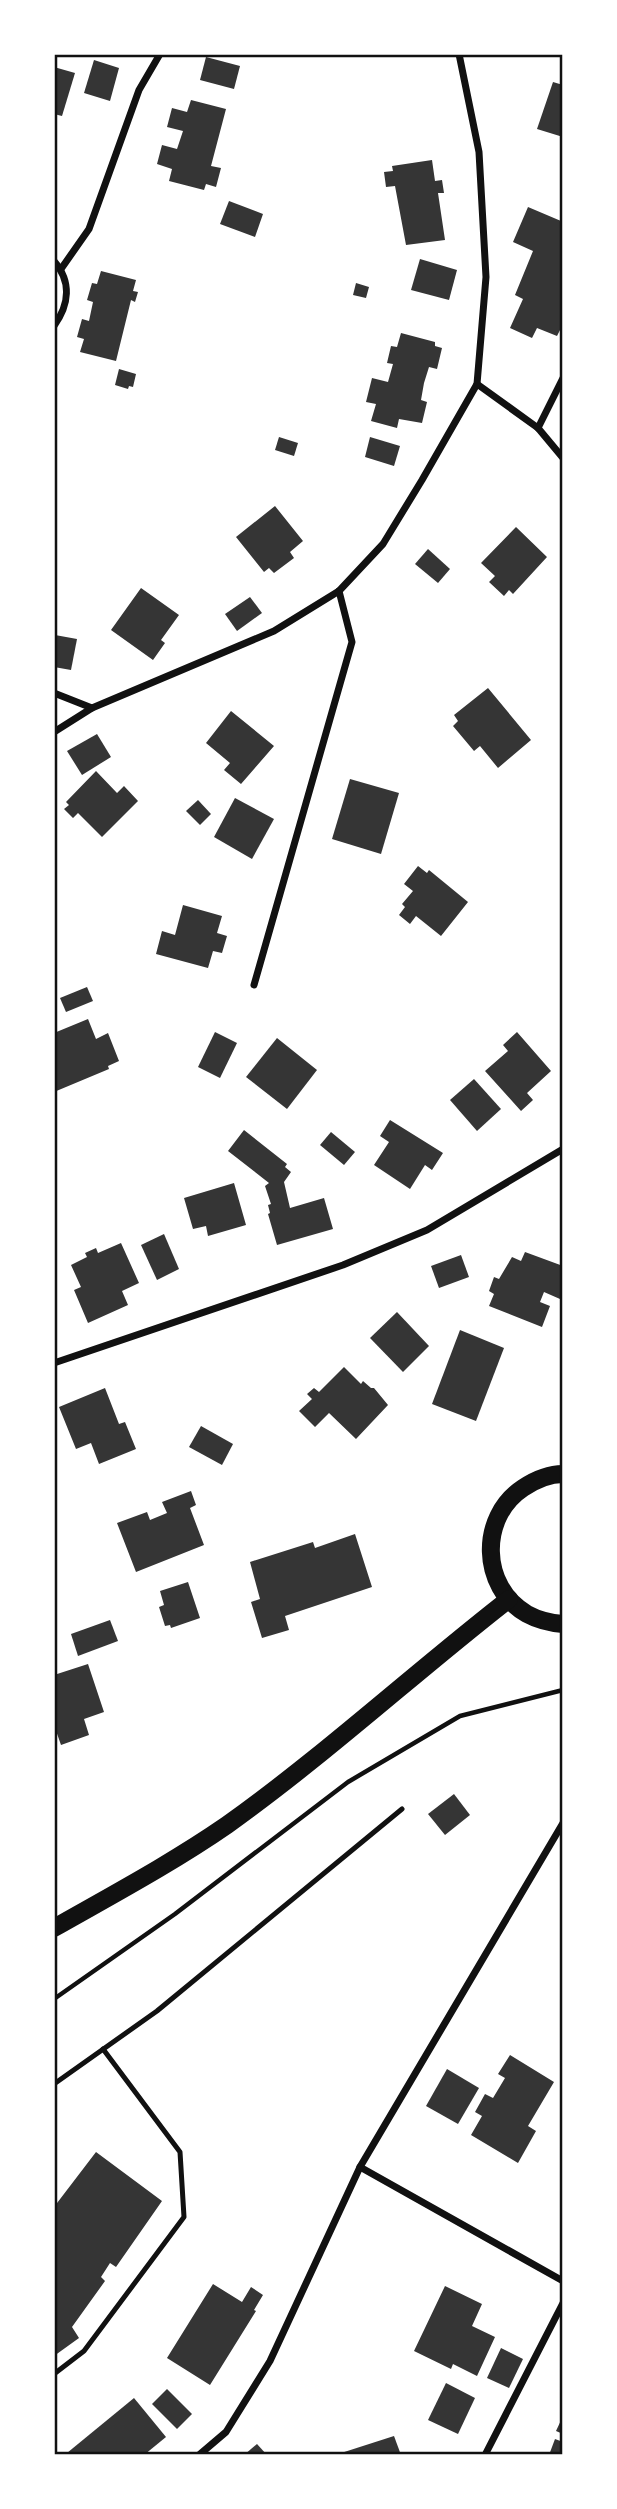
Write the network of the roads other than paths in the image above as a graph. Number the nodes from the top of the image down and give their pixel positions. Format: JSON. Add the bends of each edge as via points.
{"nodes":[{"id":1,"x":160,"y":54,"type":"edge"},
{"id":2,"x":458,"y":54,"type":"edge"},
{"id":3,"x":54,"y":261,"type":"edge"},
{"id":4,"x":61,"y":269,"type":"junction"},
{"id":5,"x":54,"y":326,"type":"edge"},
{"id":6,"x":563,"y":377,"type":"edge"},
{"id":7,"x":477,"y":384,"type":"junction"},
{"id":8,"x":538,"y":428,"type":"junction"},
{"id":9,"x":563,"y":458,"type":"edge"},
{"id":10,"x":339,"y":591,"type":"junction"},
{"id":11,"x":54,"y":693,"type":"edge"},
{"id":12,"x":92,"y":708,"type":"junction"},
{"id":13,"x":54,"y":732,"type":"edge"},
{"id":14,"x":254,"y":985,"type":"dead end"},
{"id":15,"x":563,"y":1149,"type":"edge"},
{"id":16,"x":55,"y":1359,"type":"edge"},
{"id":17,"x":563,"y":1474,"type":"edge"},
{"id":18,"x":509,"y":1599,"type":"junction"},
{"id":19,"x":563,"y":1624,"type":"edge"},
{"id":20,"x":402,"y":1809,"type":"dead end"},
{"id":21,"x":563,"y":1823,"type":"edge"},
{"id":22,"x":54,"y":1928,"type":"edge"},
{"id":23,"x":103,"y":2049,"type":"junction"},
{"id":24,"x":54,"y":2084,"type":"edge"},
{"id":25,"x":360,"y":2167,"type":"junction"},
{"id":26,"x":563,"y":2281,"type":"edge"},
{"id":27,"x":563,"y":2303,"type":"edge"},
{"id":28,"x":54,"y":2374,"type":"edge"},
{"id":29,"x":198,"y":2455,"type":"edge"},
{"id":30,"x":485,"y":2455,"type":"edge"}],
"edges":[{"from":1,"to":4,"type":"street","via":[[139,90],[89,229]]},
{"from":2,"to":7,"type":"street","via":[[479,152],[486,277]]},
{"from":3,"to":4,"type":"street"},
{"from":4,"to":5,"type":"street","via":[[67,299]]},
{"from":6,"to":8,"type":"street"},
{"from":7,"to":8,"type":"street"},
{"from":7,"to":10,"type":"street","via":[[383,544]]},
{"from":8,"to":9,"type":"street"},
{"from":10,"to":12,"type":"street","via":[[274,631]]},
{"from":10,"to":14,"type":"street","via":[[352,642]]},
{"from":11,"to":12,"type":"street"},
{"from":12,"to":13,"type":"street"},
{"from":15,"to":16,"type":"street","via":[[427,1230],[343,1265]]},
{"from":17,"to":18,"type":"main road","via":[[533,1481],[499,1512],[491,1534],[490,1557],[496,1579]]},
{"from":18,"to":19,"type":"main road","via":[[526,1614]]},
{"from":18,"to":22,"type":"main road","via":[[225,1826]]},
{"from":20,"to":23,"type":"lane","via":[[157,2011]]},
{"from":21,"to":25,"type":"street"},
{"from":23,"to":24,"type":"lane"},
{"from":23,"to":28,"type":"lane","via":[[180,2152],[184,2217],[84,2351]]},
{"from":25,"to":26,"type":"street"},
{"from":25,"to":29,"type":"street","via":[[270,2361],[226,2432]]},
{"from":27,"to":30,"type":"street"}]}
